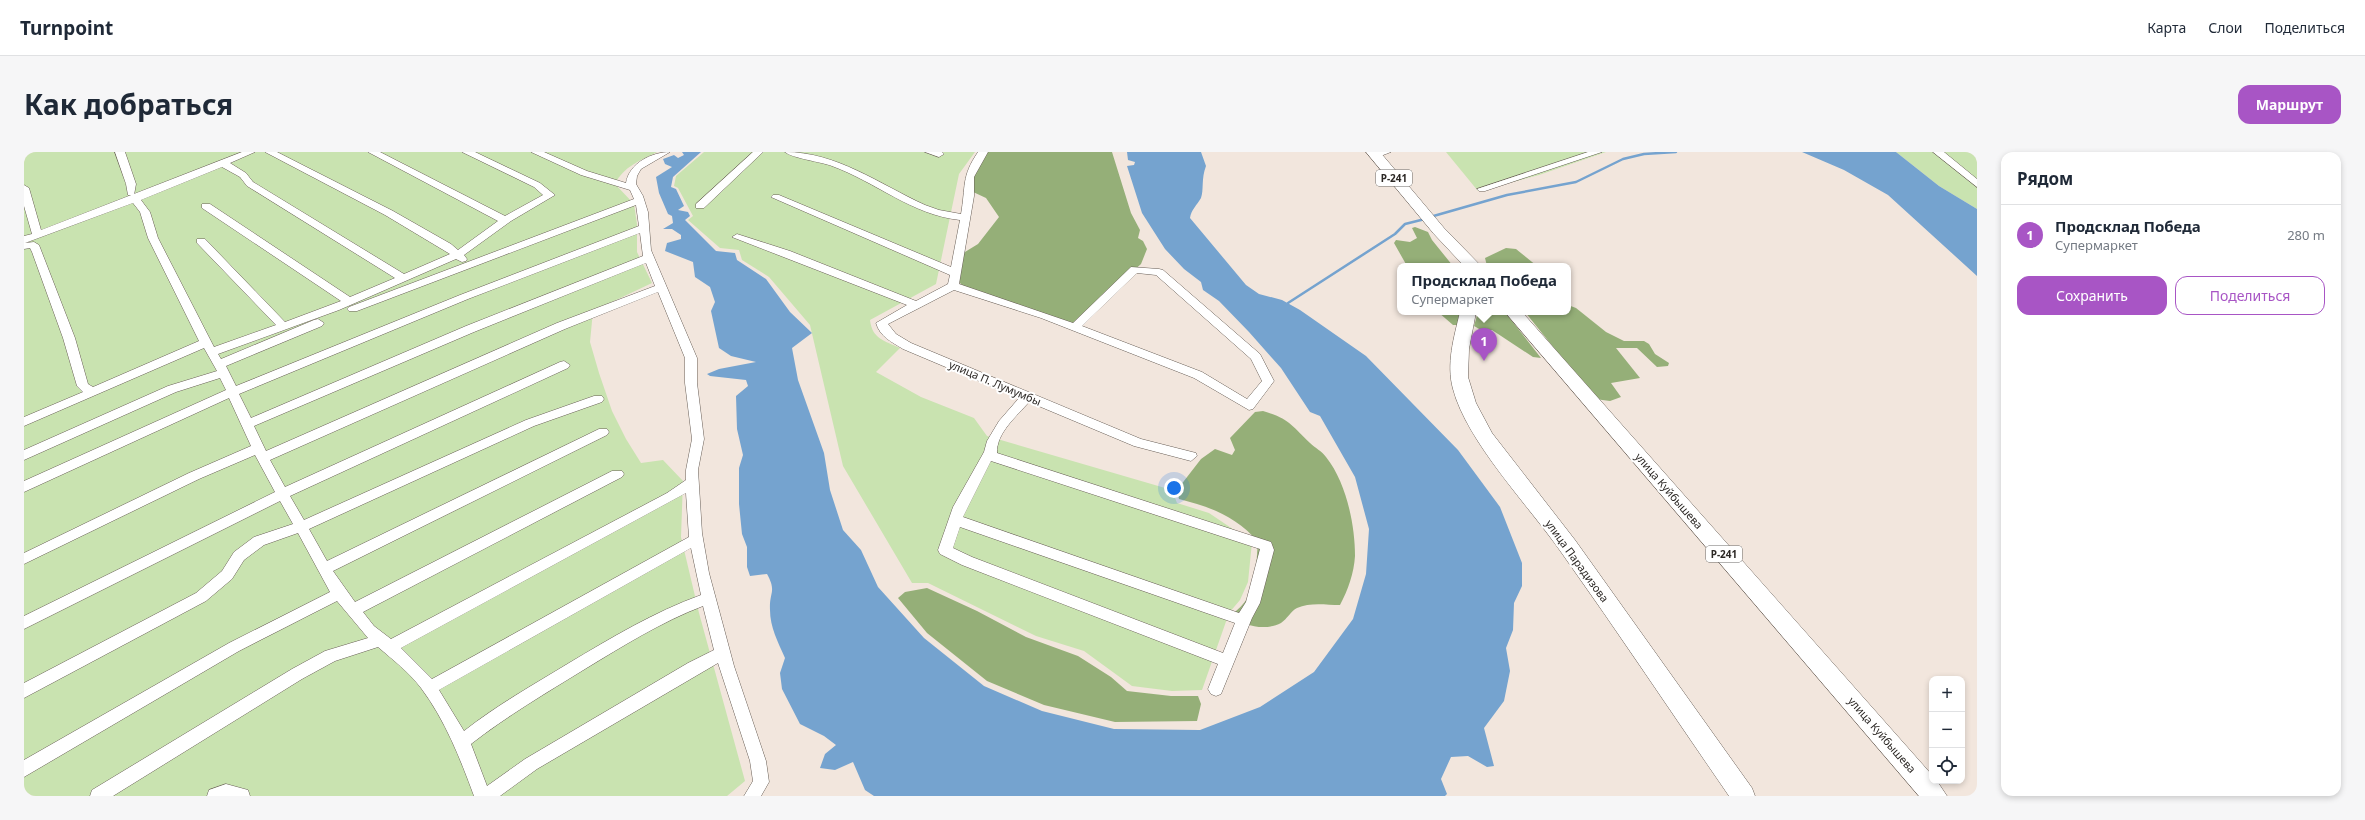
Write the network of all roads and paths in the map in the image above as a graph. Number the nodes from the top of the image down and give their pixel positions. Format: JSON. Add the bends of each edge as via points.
{"nodes":[{"id":1,"x":120,"y":152,"type":"edge"},
{"id":2,"x":229,"y":152,"type":"edge"},
{"id":3,"x":250,"y":152,"type":"edge"},
{"id":4,"x":270,"y":152,"type":"edge"},
{"id":5,"x":373,"y":152,"type":"edge"},
{"id":6,"x":467,"y":152,"type":"edge"},
{"id":7,"x":536,"y":152,"type":"edge"},
{"id":8,"x":758,"y":152,"type":"edge"},
{"id":9,"x":790,"y":152,"type":"edge"},
{"id":10,"x":983,"y":152,"type":"edge"},
{"id":11,"x":1597,"y":152,"type":"edge"},
{"id":12,"x":1938,"y":152,"type":"edge"},
{"id":13,"x":656,"y":153,"type":"edge"},
{"id":14,"x":1378,"y":153,"type":"edge"},
{"id":15,"x":222,"y":163,"type":"junction"},
{"id":16,"x":1977,"y":184,"type":"edge"},
{"id":17,"x":24,"y":188,"type":"edge"},
{"id":18,"x":633,"y":188,"type":"junction"},
{"id":19,"x":1482,"y":189,"type":"dead end"},
{"id":20,"x":133,"y":196,"type":"junction"},
{"id":21,"x":776,"y":197,"type":"dead end"},
{"id":22,"x":639,"y":200,"type":"junction"},
{"id":23,"x":206,"y":206,"type":"dead end"},
{"id":24,"x":700,"y":206,"type":"dead end"},
{"id":25,"x":965,"y":217,"type":"junction"},
{"id":26,"x":506,"y":221,"type":"junction"},
{"id":27,"x":643,"y":228,"type":"junction"},
{"id":28,"x":36,"y":232,"type":"junction"},
{"id":29,"x":24,"y":234,"type":"edge"},
{"id":30,"x":737,"y":237,"type":"dead end"},
{"id":31,"x":24,"y":240,"type":"edge"},
{"id":32,"x":201,"y":241,"type":"dead end"},
{"id":33,"x":24,"y":246,"type":"edge"},
{"id":34,"x":457,"y":255,"type":"junction"},
{"id":35,"x":649,"y":258,"type":"junction"},
{"id":36,"x":1467,"y":263,"type":"edge"},
{"id":37,"x":468,"y":264,"type":"junction"},
{"id":38,"x":955,"y":273,"type":"junction"},
{"id":39,"x":401,"y":278,"type":"junction"},
{"id":40,"x":953,"y":286,"type":"junction"},
{"id":41,"x":662,"y":287,"type":"junction"},
{"id":42,"x":349,"y":302,"type":"junction"},
{"id":43,"x":916,"y":305,"type":"junction"},
{"id":44,"x":1467,"y":315,"type":"edge"},
{"id":45,"x":1516,"y":315,"type":"edge"},
{"id":46,"x":284,"y":327,"type":"junction"},
{"id":47,"x":1074,"y":328,"type":"junction"},
{"id":48,"x":209,"y":348,"type":"junction"},
{"id":49,"x":564,"y":365,"type":"dead end"},
{"id":50,"x":222,"y":369,"type":"junction"},
{"id":51,"x":233,"y":392,"type":"junction"},
{"id":52,"x":92,"y":393,"type":"junction"},
{"id":53,"x":1027,"y":396,"type":"junction"},
{"id":54,"x":598,"y":399,"type":"dead end"},
{"id":55,"x":24,"y":422,"type":"edge"},
{"id":56,"x":248,"y":424,"type":"junction"},
{"id":57,"x":603,"y":432,"type":"dead end"},
{"id":58,"x":261,"y":453,"type":"junction"},
{"id":59,"x":24,"y":455,"type":"edge"},
{"id":60,"x":991,"y":456,"type":"junction"},
{"id":61,"x":1191,"y":456,"type":"dead end"},
{"id":62,"x":617,"y":474,"type":"dead end"},
{"id":63,"x":692,"y":482,"type":"junction"},
{"id":64,"x":24,"y":487,"type":"edge"},
{"id":65,"x":282,"y":493,"type":"junction"},
{"id":66,"x":956,"y":520,"type":"junction"},
{"id":67,"x":301,"y":527,"type":"junction"},
{"id":68,"x":696,"y":539,"type":"junction"},
{"id":69,"x":24,"y":559,"type":"edge"},
{"id":70,"x":325,"y":568,"type":"junction"},
{"id":71,"x":339,"y":594,"type":"junction"},
{"id":72,"x":709,"y":598,"type":"junction"},
{"id":73,"x":352,"y":611,"type":"junction"},
{"id":74,"x":1243,"y":620,"type":"junction"},
{"id":75,"x":24,"y":623,"type":"edge"},
{"id":76,"x":385,"y":644,"type":"junction"},
{"id":77,"x":723,"y":653,"type":"junction"},
{"id":78,"x":1228,"y":660,"type":"junction"},
{"id":79,"x":429,"y":688,"type":"junction"},
{"id":80,"x":1216,"y":689,"type":"dead end"},
{"id":81,"x":24,"y":691,"type":"edge"},
{"id":82,"x":462,"y":742,"type":"junction"},
{"id":83,"x":24,"y":769,"type":"edge"},
{"id":84,"x":98,"y":796,"type":"edge"},
{"id":85,"x":215,"y":796,"type":"edge"},
{"id":86,"x":242,"y":796,"type":"edge"},
{"id":87,"x":482,"y":796,"type":"edge"},
{"id":88,"x":487,"y":796,"type":"edge"},
{"id":89,"x":752,"y":796,"type":"edge"},
{"id":90,"x":1743,"y":796,"type":"edge"},
{"id":91,"x":1935,"y":796,"type":"edge"}],
"edges":[{"from":1,"to":20,"type":"street"},
{"from":2,"to":20,"type":"street","via":[[220,159]]},
{"from":3,"to":15,"type":"street"},
{"from":4,"to":34,"type":"street","via":[[389,213],[447,246]]},
{"from":5,"to":26,"type":"street"},
{"from":6,"to":26,"type":"street","via":[[537,185],[550,195]]},
{"from":7,"to":18,"type":"street","via":[[584,173]]},
{"from":8,"to":24,"type":"street"},
{"from":9,"to":25,"type":"street","via":[[851,170],[938,214]]},
{"from":10,"to":25,"type":"street","via":[[969,177]]},
{"from":11,"to":19,"type":"street"},
{"from":12,"to":16,"type":"street"},
{"from":13,"to":18,"type":"street","via":[[635,172],[631,181]]},
{"from":14,"to":36,"type":"highway","number":"Р-241","via":[[1415,203]]},
{"from":15,"to":20,"type":"street"},
{"from":15,"to":39,"type":"street","via":[[243,175],[250,184],[397,273]]},
{"from":17,"to":28,"type":"street"},
{"from":18,"to":22,"type":"street"},
{"from":20,"to":28,"type":"street"},
{"from":20,"to":48,"type":"street","via":[[145,212],[153,238]]},
{"from":21,"to":38,"type":"street"},
{"from":22,"to":27,"type":"street","via":[[643,212]]},
{"from":22,"to":37,"type":"street"},
{"from":23,"to":42,"type":"street"},
{"from":25,"to":38,"type":"street"},
{"from":26,"to":34,"type":"street"},
{"from":27,"to":35,"type":"street"},
{"from":27,"to":51,"type":"street","via":[[464,297]]},
{"from":28,"to":29,"type":"street"},
{"from":28,"to":31,"type":"street"},
{"from":30,"to":43,"type":"street","via":[[786,253]]},
{"from":32,"to":46,"type":"street"},
{"from":33,"to":52,"type":"street","via":[[34,245],[69,338],[83,386]]},
{"from":34,"to":37,"type":"street"},
{"from":34,"to":39,"type":"street"},
{"from":35,"to":41,"type":"street"},
{"from":35,"to":56,"type":"street","via":[[484,323]]},
{"from":37,"to":50,"type":"street"},
{"from":38,"to":40,"type":"street"},
{"from":39,"to":42,"type":"street"},
{"from":40,"to":43,"type":"street","name":"улица П. Лумумбы"},
{"from":40,"to":47,"type":"street"},
{"from":41,"to":58,"type":"street","via":[[562,326]]},
{"from":41,"to":63,"type":"street","via":[[691,358],[691,383],[698,439]]},
{"from":42,"to":46,"type":"street"},
{"from":43,"to":53,"type":"street","name":"улица П. Лумумбы","via":[[882,323],[888,335],[907,346]]},
{"from":44,"to":90,"type":"highway","name":"улица Парадизова","via":[[1458,357],[1457,378],[1473,418],[1568,546]]},
{"from":45,"to":91,"type":"highway","name":"улица Куйбышева","number":"Р-241"},
{"from":46,"to":48,"type":"street"},
{"from":47,"to":47,"type":"street","via":[[1135,269],[1159,272],[1256,357],[1268,381],[1249,406],[1198,375]]},
{"from":48,"to":50,"type":"street"},
{"from":48,"to":52,"type":"street"},
{"from":49,"to":65,"type":"street"},
{"from":50,"to":51,"type":"street"},
{"from":50,"to":59,"type":"street"},
{"from":51,"to":56,"type":"street"},
{"from":51,"to":64,"type":"street"},
{"from":52,"to":55,"type":"street"},
{"from":53,"to":60,"type":"street","via":[[991,443]]},
{"from":53,"to":61,"type":"street","name":"улица П. Лумумбы","via":[[1138,443]]},
{"from":54,"to":67,"type":"street","via":[[530,423]]},
{"from":56,"to":58,"type":"street"},
{"from":57,"to":70,"type":"street"},
{"from":58,"to":65,"type":"street"},
{"from":58,"to":69,"type":"street","via":[[194,476]]},
{"from":60,"to":66,"type":"street","via":[[987,456]]},
{"from":60,"to":74,"type":"street","via":[[1266,546],[1253,602]]},
{"from":62,"to":73,"type":"street"},
{"from":63,"to":68,"type":"street"},
{"from":63,"to":76,"type":"street","via":[[672,496]]},
{"from":65,"to":67,"type":"street"},
{"from":65,"to":75,"type":"street"},
{"from":66,"to":74,"type":"street"},
{"from":66,"to":78,"type":"street","via":[[945,550],[952,555]]},
{"from":67,"to":70,"type":"street"},
{"from":67,"to":81,"type":"street","via":[[259,541],[239,556],[227,575],[201,597]]},
{"from":68,"to":72,"type":"street"},
{"from":68,"to":79,"type":"street"},
{"from":70,"to":71,"type":"street"},
{"from":71,"to":73,"type":"street"},
{"from":71,"to":83,"type":"street","via":[[234,647]]},
{"from":72,"to":77,"type":"street"},
{"from":72,"to":82,"type":"street","via":[[668,614],[638,630],[491,719]]},
{"from":73,"to":76,"type":"street"},
{"from":74,"to":78,"type":"street"},
{"from":76,"to":79,"type":"street"},
{"from":76,"to":84,"type":"street","via":[[330,656]]},
{"from":77,"to":88,"type":"street","via":[[693,668],[531,764]]},
{"from":77,"to":89,"type":"street","via":[[758,761],[761,782]]},
{"from":78,"to":80,"type":"street"},
{"from":79,"to":82,"type":"street"},
{"from":82,"to":87,"type":"street"},
{"from":85,"to":86,"type":"street","via":[[226,792]]}]}
